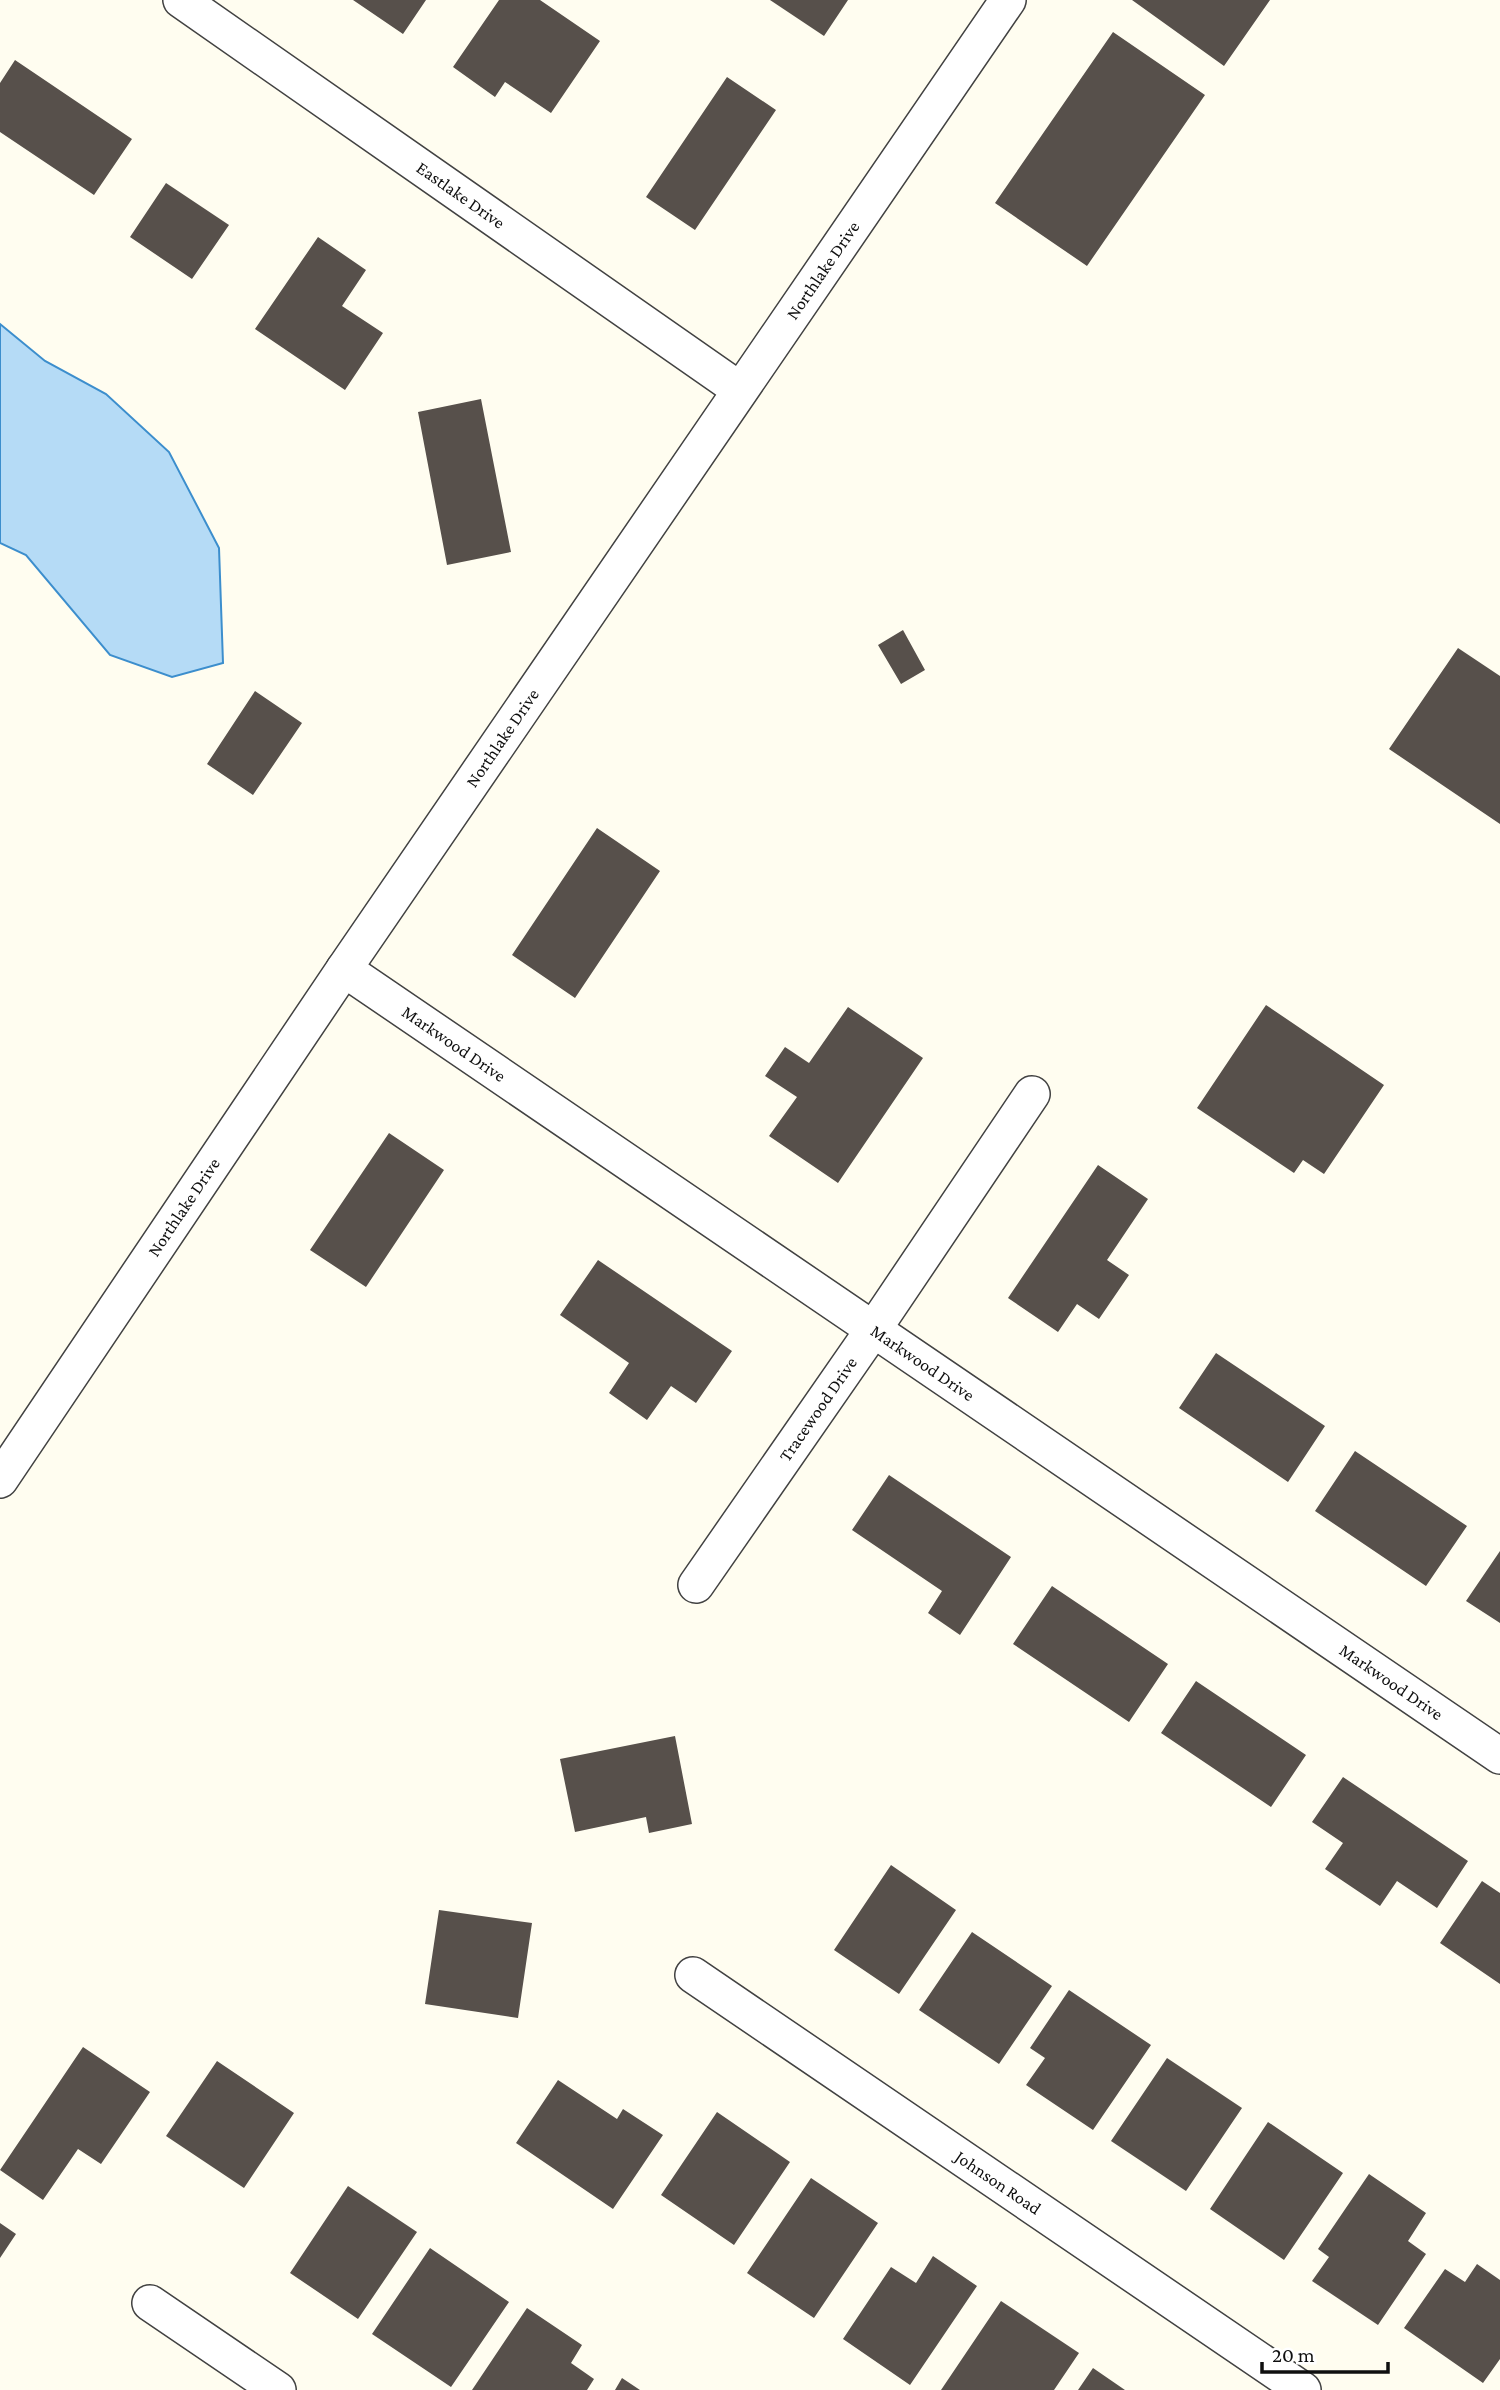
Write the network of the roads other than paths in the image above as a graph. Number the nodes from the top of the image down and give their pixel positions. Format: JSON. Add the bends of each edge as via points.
{"nodes":[{"id":1,"x":181,"y":0,"type":"edge"},
{"id":2,"x":1008,"y":0,"type":"edge"},
{"id":3,"x":740,"y":390,"type":"junction"},
{"id":4,"x":344,"y":969,"type":"junction"},
{"id":5,"x":1032,"y":1094,"type":"dead end"},
{"id":6,"x":873,"y":1330,"type":"junction"},
{"id":7,"x":0,"y":1480,"type":"edge"},
{"id":8,"x":696,"y":1585,"type":"dead end"},
{"id":9,"x":1500,"y":1756,"type":"edge"},
{"id":10,"x":693,"y":1975,"type":"dead end"},
{"id":11,"x":150,"y":2303,"type":"dead end"},
{"id":12,"x":278,"y":2390,"type":"edge"},
{"id":13,"x":1303,"y":2390,"type":"edge"}],
"edges":[{"from":1,"to":3,"type":"street","name":"Eastlake Drive"},
{"from":2,"to":3,"type":"street","name":"Northlake Drive"},
{"from":3,"to":4,"type":"street","name":"Northlake Drive"},
{"from":4,"to":6,"type":"street","name":"Markwood Drive"},
{"from":4,"to":7,"type":"street","name":"Northlake Drive"},
{"from":5,"to":6,"type":"street","name":"Tracewood Drive"},
{"from":6,"to":8,"type":"street","name":"Tracewood Drive"},
{"from":6,"to":9,"type":"street","name":"Markwood Drive"},
{"from":10,"to":13,"type":"street","name":"Johnson Road"},
{"from":11,"to":12,"type":"street"}]}
